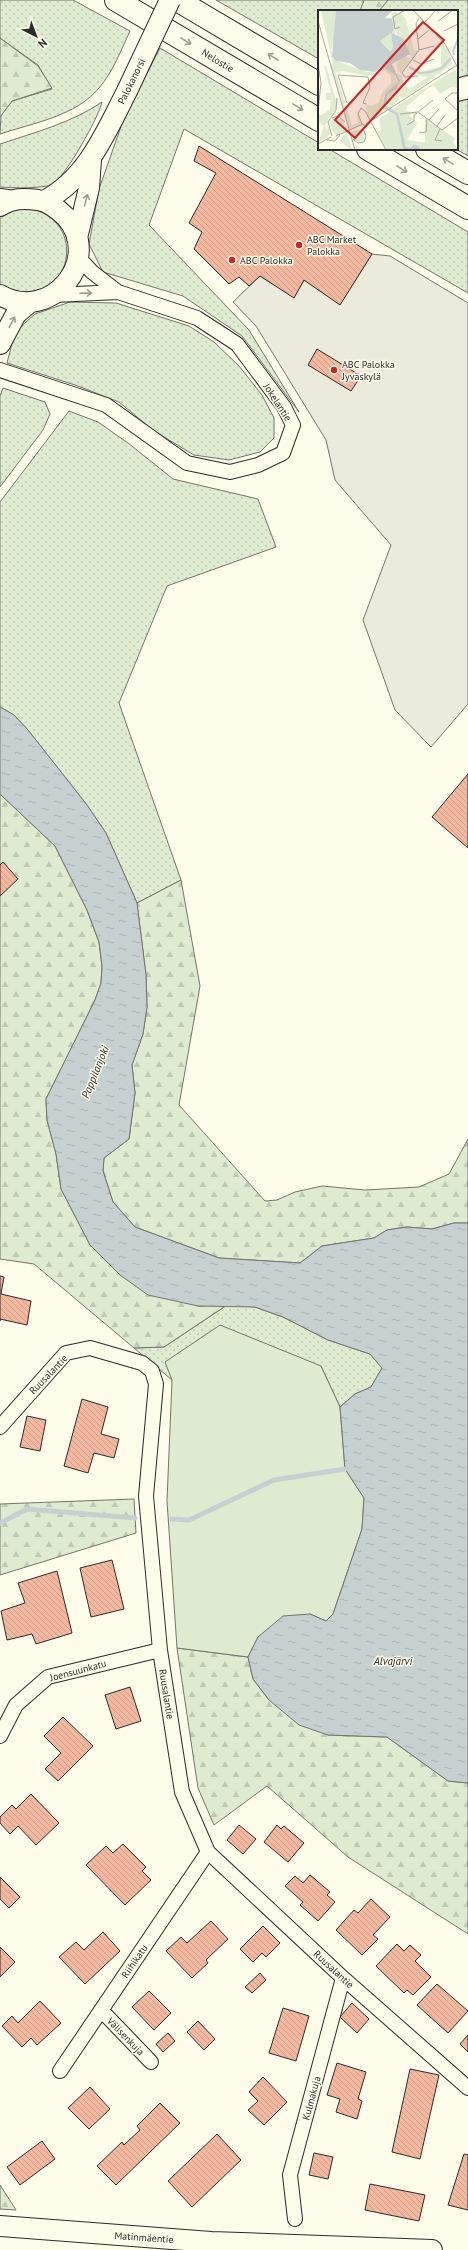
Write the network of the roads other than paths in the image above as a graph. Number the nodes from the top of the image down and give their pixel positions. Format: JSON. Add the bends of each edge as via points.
{"nodes":[{"id":1,"x":116,"y":0,"type":"edge"},
{"id":2,"x":170,"y":0,"type":"edge"},
{"id":3,"x":177,"y":0,"type":"edge"},
{"id":4,"x":318,"y":83,"type":"edge"},
{"id":5,"x":468,"y":87,"type":"edge"},
{"id":6,"x":458,"y":90,"type":"edge"},
{"id":7,"x":318,"y":119,"type":"edge"},
{"id":8,"x":370,"y":150,"type":"edge"},
{"id":9,"x":429,"y":150,"type":"edge"},
{"id":10,"x":91,"y":160,"type":"junction"},
{"id":11,"x":468,"y":173,"type":"edge"},
{"id":12,"x":44,"y":201,"type":"junction"},
{"id":13,"x":2,"y":202,"type":"edge"},
{"id":14,"x":468,"y":208,"type":"edge"},
{"id":15,"x":78,"y":248,"type":"junction"},
{"id":16,"x":118,"y":292,"type":"junction"},
{"id":17,"x":0,"y":295,"type":"edge"},
{"id":18,"x":54,"y":295,"type":"junction"},
{"id":19,"x":28,"y":303,"type":"junction"},
{"id":20,"x":0,"y":344,"type":"edge"},
{"id":21,"x":0,"y":370,"type":"edge"},
{"id":22,"x":0,"y":1427,"type":"edge"},
{"id":23,"x":160,"y":1650,"type":"junction"},
{"id":24,"x":0,"y":1736,"type":"edge"},
{"id":25,"x":208,"y":1852,"type":"junction"},
{"id":26,"x":343,"y":1978,"type":"junction"},
{"id":27,"x":101,"y":2010,"type":"junction"},
{"id":28,"x":151,"y":2062,"type":"dead end"},
{"id":29,"x":60,"y":2071,"type":"dead end"},
{"id":30,"x":468,"y":2088,"type":"edge"},
{"id":31,"x":295,"y":2219,"type":"dead end"},
{"id":32,"x":0,"y":2226,"type":"edge"},
{"id":33,"x":432,"y":2250,"type":"edge"}],
"edges":[{"from":1,"to":7,"type":"highway","name":"Nelostie","one_way":true},
{"from":2,"to":10,"type":"main road","name":"Palokanorsi","bridge":true},
{"from":4,"to":3,"type":"highway","one_way":true},
{"from":5,"to":6,"type":"highway"},
{"from":8,"to":14,"type":"highway","one_way":true},
{"from":11,"to":9,"type":"highway","one_way":true},
{"from":10,"to":12,"type":"main road","name":"Palokanorsi","via":[[57,195]]},
{"from":15,"to":10,"type":"main road","name":"Palokanorsi","one_way":true,"via":[[89,188]]},
{"from":12,"to":13,"type":"main road","via":[[26,198]]},
{"from":12,"to":15,"type":"main road","via":[[59,209],[67,218]]},
{"from":15,"to":16,"type":"street","name":"Jokelantie","via":[[92,272]]},
{"from":15,"to":18,"type":"main road","name":"Palokanorsi","via":[[74,272],[66,285]]},
{"from":18,"to":16,"type":"street","name":"Jokelantie","one_way":true},
{"from":16,"to":21,"type":"street","name":"Jokelantie","via":[[197,318],[237,344],[284,407],[293,425],[283,453],[258,465],[230,472],[187,463],[106,405]]},
{"from":17,"to":19,"type":"main road","via":[[9,300]]},
{"from":18,"to":19,"type":"main road","via":[[42,301]]},
{"from":20,"to":19,"type":"main road","one_way":true,"via":[[16,314]]},
{"from":22,"to":23,"type":"street","name":"Ruusalantie","via":[[66,1353],[90,1348],[142,1363],[152,1371],[156,1384],[146,1496]]},
{"from":23,"to":24,"type":"street","name":"Joensuunkatu","via":[[48,1677],[16,1705]]},
{"from":23,"to":25,"type":"street","name":"Ruusalantie","via":[[182,1792]]},
{"from":25,"to":26,"type":"street","name":"Ruusalantie"},
{"from":25,"to":27,"type":"street","name":"Riihikatu"},
{"from":26,"to":30,"type":"street","name":"Ruusalantie"},
{"from":26,"to":31,"type":"street","name":"Kulmakuja","via":[[290,2175]]},
{"from":27,"to":28,"type":"street","name":"Välisenkuja"},
{"from":27,"to":29,"type":"street","name":"Riihikatu"},
{"from":32,"to":33,"type":"main road","name":"Matinmäentie","via":[[211,2242]]}]}
